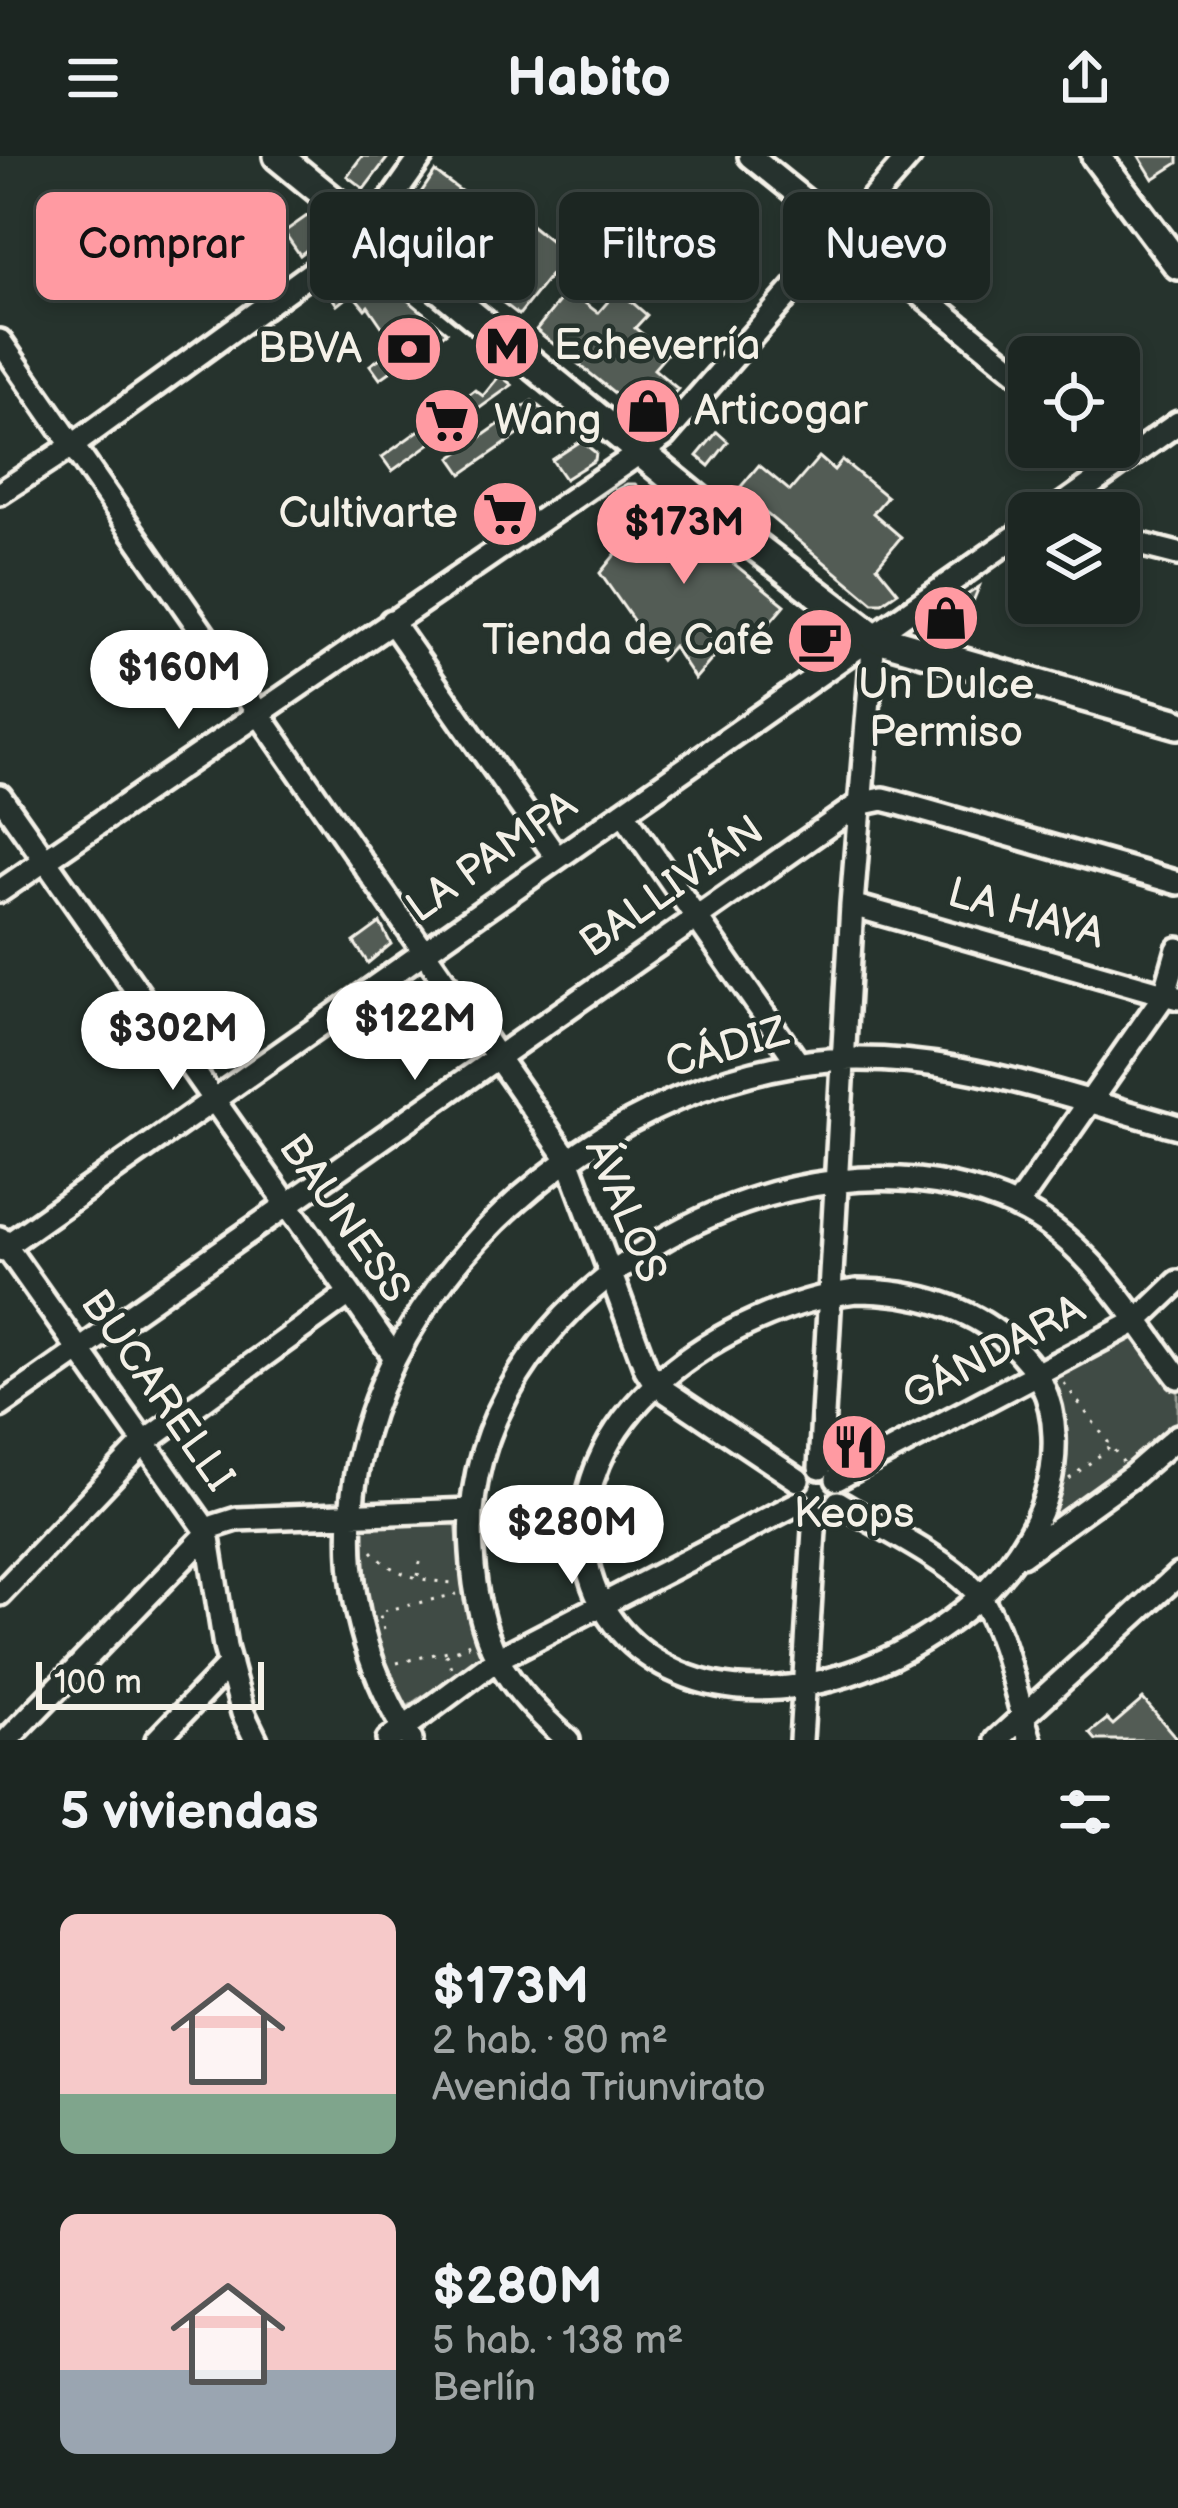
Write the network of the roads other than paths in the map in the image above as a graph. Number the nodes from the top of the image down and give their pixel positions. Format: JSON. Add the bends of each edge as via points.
{"nodes":[{"id":1,"x":278,"y":156,"type":"edge"},
{"id":2,"x":422,"y":156,"type":"edge"},
{"id":3,"x":750,"y":156,"type":"edge"},
{"id":4,"x":910,"y":156,"type":"edge"},
{"id":5,"x":1100,"y":157,"type":"edge"},
{"id":6,"x":322,"y":192,"type":"edge"},
{"id":7,"x":397,"y":192,"type":"edge"},
{"id":8,"x":795,"y":192,"type":"edge"},
{"id":9,"x":879,"y":192,"type":"edge"},
{"id":10,"x":1178,"y":265,"type":"edge"},
{"id":11,"x":310,"y":274,"type":"edge"},
{"id":12,"x":453,"y":300,"type":"edge"},
{"id":13,"x":784,"y":300,"type":"edge"},
{"id":14,"x":928,"y":300,"type":"edge"},
{"id":15,"x":0,"y":341,"type":"edge"},
{"id":16,"x":1008,"y":365,"type":"edge"},
{"id":17,"x":1178,"y":423,"type":"edge"},
{"id":18,"x":1140,"y":441,"type":"edge"},
{"id":19,"x":71,"y":446,"type":"junction"},
{"id":20,"x":639,"y":452,"type":"junction"},
{"id":21,"x":1100,"y":468,"type":"edge"},
{"id":22,"x":1074,"y":492,"type":"edge"},
{"id":23,"x":0,"y":493,"type":"edge"},
{"id":24,"x":1008,"y":542,"type":"edge"},
{"id":25,"x":1140,"y":544,"type":"edge"},
{"id":26,"x":1178,"y":554,"type":"edge"},
{"id":27,"x":391,"y":621,"type":"junction"},
{"id":28,"x":874,"y":637,"type":"junction"},
{"id":29,"x":256,"y":714,"type":"junction"},
{"id":30,"x":1178,"y":724,"type":"edge"},
{"id":31,"x":0,"y":796,"type":"edge"},
{"id":32,"x":859,"y":803,"type":"junction"},
{"id":33,"x":623,"y":812,"type":"junction"},
{"id":34,"x":557,"y":858,"type":"junction"},
{"id":35,"x":44,"y":860,"type":"junction"},
{"id":36,"x":1178,"y":884,"type":"edge"},
{"id":37,"x":0,"y":891,"type":"edge"},
{"id":38,"x":852,"y":904,"type":"junction"},
{"id":39,"x":696,"y":916,"type":"junction"},
{"id":40,"x":1178,"y":949,"type":"edge"},
{"id":41,"x":424,"y":953,"type":"junction"},
{"id":42,"x":1172,"y":996,"type":"edge"},
{"id":43,"x":498,"y":1059,"type":"junction"},
{"id":44,"x":844,"y":1060,"type":"junction"},
{"id":45,"x":798,"y":1063,"type":"junction"},
{"id":46,"x":212,"y":1100,"type":"junction"},
{"id":47,"x":1092,"y":1103,"type":"junction"},
{"id":48,"x":1178,"y":1126,"type":"edge"},
{"id":49,"x":568,"y":1160,"type":"junction"},
{"id":50,"x":837,"y":1181,"type":"junction"},
{"id":51,"x":1016,"y":1207,"type":"junction"},
{"id":52,"x":287,"y":1208,"type":"junction"},
{"id":53,"x":2,"y":1245,"type":"edge"},
{"id":54,"x":610,"y":1274,"type":"junction"},
{"id":55,"x":1178,"y":1282,"type":"edge"},
{"id":56,"x":349,"y":1294,"type":"junction"},
{"id":57,"x":830,"y":1294,"type":"junction"},
{"id":58,"x":1138,"y":1321,"type":"junction"},
{"id":59,"x":81,"y":1350,"type":"junction"},
{"id":60,"x":394,"y":1356,"type":"junction"},
{"id":61,"x":1045,"y":1371,"type":"junction"},
{"id":62,"x":1178,"y":1376,"type":"edge"},
{"id":63,"x":656,"y":1385,"type":"junction"},
{"id":64,"x":0,"y":1406,"type":"edge"},
{"id":65,"x":1178,"y":1436,"type":"edge"},
{"id":66,"x":144,"y":1443,"type":"junction"},
{"id":67,"x":832,"y":1483,"type":"junction"},
{"id":68,"x":804,"y":1499,"type":"junction"},
{"id":69,"x":471,"y":1510,"type":"junction"},
{"id":70,"x":352,"y":1517,"type":"junction"},
{"id":71,"x":207,"y":1532,"type":"junction"},
{"id":72,"x":1016,"y":1559,"type":"junction"},
{"id":73,"x":1178,"y":1575,"type":"edge"},
{"id":74,"x":0,"y":1594,"type":"edge"},
{"id":75,"x":979,"y":1595,"type":"junction"},
{"id":76,"x":600,"y":1604,"type":"junction"},
{"id":77,"x":497,"y":1659,"type":"junction"},
{"id":78,"x":230,"y":1664,"type":"junction"},
{"id":79,"x":805,"y":1685,"type":"junction"},
{"id":80,"x":1022,"y":1717,"type":"junction"},
{"id":81,"x":401,"y":1736,"type":"edge"},
{"id":82,"x":7,"y":1740,"type":"edge"},
{"id":83,"x":157,"y":1740,"type":"edge"},
{"id":84,"x":256,"y":1740,"type":"edge"},
{"id":85,"x":568,"y":1740,"type":"edge"},
{"id":86,"x":801,"y":1740,"type":"edge"},
{"id":87,"x":997,"y":1740,"type":"edge"},
{"id":88,"x":1030,"y":1740,"type":"edge"}],
"edges":[{"from":1,"to":6,"type":"main road"},
{"from":2,"to":7,"type":"street"},
{"from":3,"to":8,"type":"street"},
{"from":4,"to":9,"type":"street"},
{"from":5,"to":10,"type":"main road"},
{"from":11,"to":19,"type":"street"},
{"from":12,"to":20,"type":"main road"},
{"from":13,"to":20,"type":"street","via":[[664,436]]},
{"from":14,"to":16,"type":"street"},
{"from":15,"to":19,"type":"street","name":"ÁVALOS"},
{"from":17,"to":18,"type":"street"},
{"from":19,"to":23,"type":"street"},
{"from":19,"to":29,"type":"street","name":"ÁVALOS"},
{"from":20,"to":27,"type":"street"},
{"from":20,"to":28,"type":"main road"},
{"from":21,"to":22,"type":"street"},
{"from":24,"to":28,"type":"street","name":"LA PAMPA"},
{"from":25,"to":26,"type":"street"},
{"from":27,"to":29,"type":"street"},
{"from":27,"to":34,"type":"street"},
{"from":28,"to":30,"type":"main road"},
{"from":28,"to":32,"type":"street"},
{"from":28,"to":33,"type":"street","name":"LA PAMPA"},
{"from":29,"to":35,"type":"street"},
{"from":29,"to":41,"type":"street","name":"ÁVALOS"},
{"from":31,"to":35,"type":"street","name":"BAUNESS"},
{"from":32,"to":36,"type":"street","via":[[895,802]]},
{"from":32,"to":38,"type":"street"},
{"from":32,"to":39,"type":"street","name":"BALLIVIÁN"},
{"from":33,"to":34,"type":"street","name":"LA PAMPA"},
{"from":33,"to":39,"type":"street"},
{"from":34,"to":41,"type":"street","name":"LA PAMPA"},
{"from":35,"to":37,"type":"street"},
{"from":35,"to":46,"type":"street","name":"BAUNESS"},
{"from":38,"to":42,"type":"street","name":"LA HAYA"},
{"from":38,"to":44,"type":"street"},
{"from":39,"to":43,"type":"street","name":"BALLIVIÁN"},
{"from":39,"to":45,"type":"street"},
{"from":40,"to":42,"type":"street"},
{"from":41,"to":43,"type":"street","name":"ÁVALOS"},
{"from":41,"to":46,"type":"street","name":"LA PAMPA"},
{"from":42,"to":47,"type":"street"},
{"from":43,"to":49,"type":"street","name":"ÁVALOS"},
{"from":43,"to":52,"type":"street","name":"BALLIVIÁN"},
{"from":44,"to":45,"type":"street","name":"CÁDIZ"},
{"from":44,"to":47,"type":"street","name":"CÁDIZ","via":[[937,1066]]},
{"from":44,"to":50,"type":"street"},
{"from":45,"to":49,"type":"street","name":"CÁDIZ","via":[[710,1086]]},
{"from":46,"to":52,"type":"street","name":"BAUNESS"},
{"from":46,"to":53,"type":"street","name":"LA PAMPA"},
{"from":47,"to":48,"type":"street","name":"CÁDIZ"},
{"from":47,"to":51,"type":"street"},
{"from":49,"to":54,"type":"street","name":"ÁVALOS"},
{"from":49,"to":60,"type":"street","name":"CÁDIZ","via":[[461,1256]]},
{"from":50,"to":51,"type":"street","via":[[940,1185]]},
{"from":50,"to":54,"type":"street","via":[[727,1208]]},
{"from":50,"to":57,"type":"street"},
{"from":51,"to":58,"type":"street","via":[[1076,1250]]},
{"from":52,"to":56,"type":"street","name":"BAUNESS"},
{"from":52,"to":59,"type":"street","name":"BALLIVIÁN"},
{"from":53,"to":59,"type":"street","name":"BUCARELLI"},
{"from":54,"to":63,"type":"street","name":"ÁVALOS"},
{"from":54,"to":69,"type":"street","via":[[554,1329],[513,1388],[488,1437]]},
{"from":55,"to":58,"type":"street","name":"GÁNDARA"},
{"from":56,"to":60,"type":"street","name":"BAUNESS"},
{"from":56,"to":66,"type":"street"},
{"from":57,"to":61,"type":"street","via":[[909,1294],[958,1310]]},
{"from":57,"to":63,"type":"street","via":[[750,1322]]},
{"from":57,"to":67,"type":"street"},
{"from":58,"to":61,"type":"street","name":"GÁNDARA"},
{"from":58,"to":62,"type":"street"},
{"from":59,"to":64,"type":"street","name":"BALLIVIÁN"},
{"from":59,"to":66,"type":"street","name":"BUCARELLI"},
{"from":60,"to":70,"type":"street","name":"BAUNESS","via":[[364,1438]]},
{"from":61,"to":67,"type":"street","name":"GÁNDARA"},
{"from":61,"to":72,"type":"street","via":[[1054,1429],[1048,1494]]},
{"from":63,"to":68,"type":"street"},
{"from":63,"to":76,"type":"street","via":[[606,1449],[589,1500],[586,1553]]},
{"from":65,"to":72,"type":"street"},
{"from":66,"to":71,"type":"street","name":"BUCARELLI"},
{"from":66,"to":74,"type":"street"},
{"from":67,"to":68,"type":"street","via":[[828,1511]]},
{"from":67,"to":68,"type":"street","via":[[807,1471]]},
{"from":67,"to":75,"type":"street"},
{"from":68,"to":76,"type":"street"},
{"from":68,"to":79,"type":"street"},
{"from":69,"to":70,"type":"street"},
{"from":69,"to":77,"type":"street","via":[[467,1589]]},
{"from":70,"to":71,"type":"street","via":[[238,1519]]},
{"from":70,"to":81,"type":"street","name":"BAUNESS","via":[[360,1623]]},
{"from":71,"to":78,"type":"street","name":"BUCARELLI"},
{"from":71,"to":82,"type":"street"},
{"from":72,"to":75,"type":"street"},
{"from":73,"to":80,"type":"street"},
{"from":75,"to":79,"type":"street","via":[[886,1659]]},
{"from":75,"to":80,"type":"street"},
{"from":76,"to":77,"type":"street"},
{"from":76,"to":79,"type":"street","via":[[632,1645],[677,1672],[727,1688]]},
{"from":77,"to":81,"type":"street"},
{"from":77,"to":85,"type":"street"},
{"from":78,"to":83,"type":"street"},
{"from":78,"to":84,"type":"street","name":"BUCARELLI"},
{"from":79,"to":86,"type":"street"},
{"from":80,"to":87,"type":"street"},
{"from":80,"to":88,"type":"street"}]}
